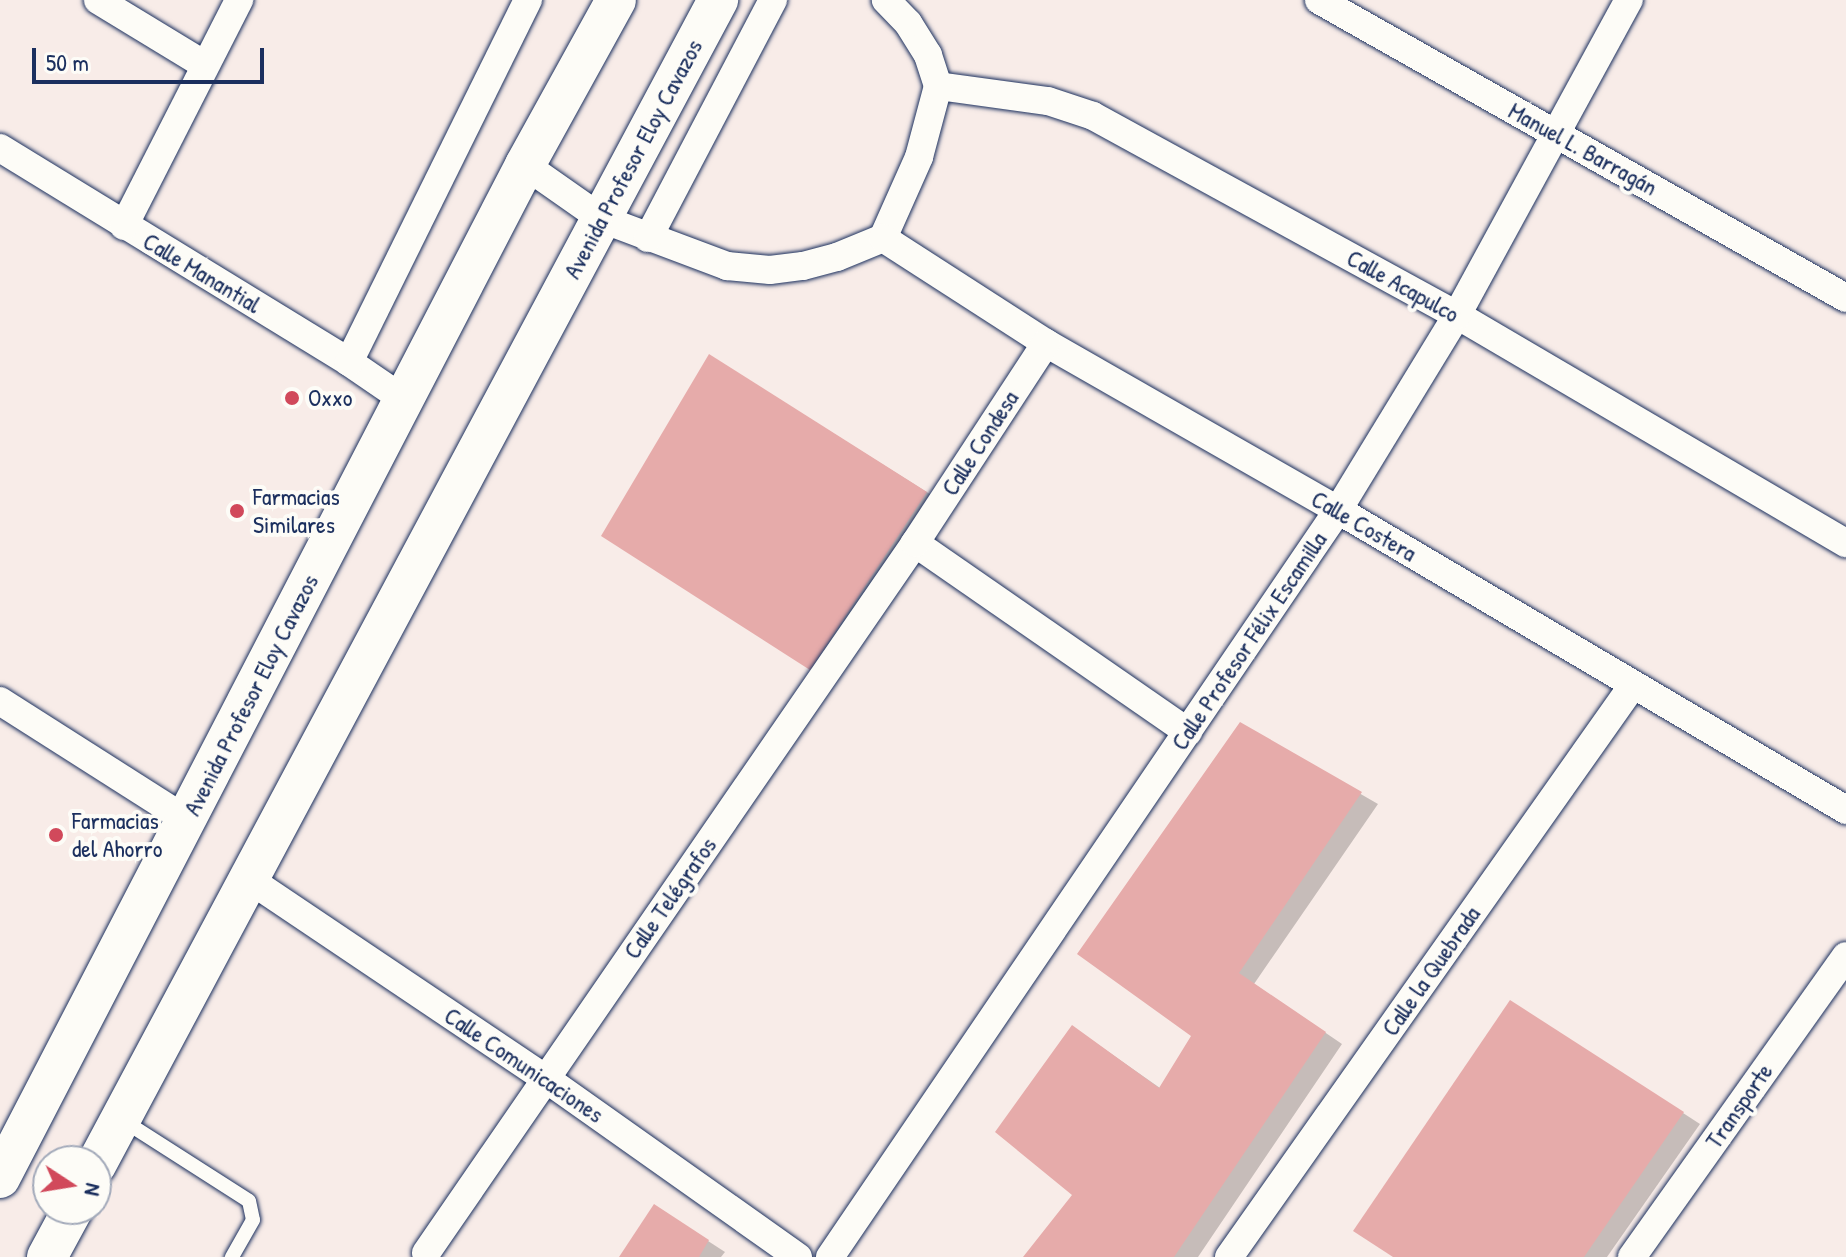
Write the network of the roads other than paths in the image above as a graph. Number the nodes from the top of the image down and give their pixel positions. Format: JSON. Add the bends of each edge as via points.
{"nodes":[{"id":1,"x":98,"y":0,"type":"edge"},
{"id":2,"x":239,"y":0,"type":"edge"},
{"id":3,"x":528,"y":0,"type":"edge"},
{"id":4,"x":616,"y":0,"type":"edge"},
{"id":5,"x":718,"y":0,"type":"edge"},
{"id":6,"x":773,"y":0,"type":"edge"},
{"id":7,"x":886,"y":0,"type":"edge"},
{"id":8,"x":1319,"y":0,"type":"edge"},
{"id":9,"x":1629,"y":0,"type":"edge"},
{"id":10,"x":205,"y":65,"type":"junction"},
{"id":11,"x":938,"y":86,"type":"junction"},
{"id":12,"x":1557,"y":134,"type":"junction"},
{"id":13,"x":0,"y":148,"type":"edge"},
{"id":14,"x":525,"y":165,"type":"junction"},
{"id":15,"x":602,"y":219,"type":"junction"},
{"id":16,"x":124,"y":226,"type":"junction"},
{"id":17,"x":648,"y":238,"type":"junction"},
{"id":18,"x":883,"y":238,"type":"junction"},
{"id":19,"x":1846,"y":298,"type":"edge"},
{"id":20,"x":1457,"y":315,"type":"junction"},
{"id":21,"x":1046,"y":343,"type":"junction"},
{"id":22,"x":349,"y":362,"type":"junction"},
{"id":23,"x":403,"y":399,"type":"junction"},
{"id":24,"x":1338,"y":510,"type":"junction"},
{"id":25,"x":915,"y":543,"type":"junction"},
{"id":26,"x":1846,"y":543,"type":"edge"},
{"id":27,"x":1633,"y":685,"type":"junction"},
{"id":28,"x":0,"y":701,"type":"edge"},
{"id":29,"x":1188,"y":732,"type":"junction"},
{"id":30,"x":1846,"y":810,"type":"edge"},
{"id":31,"x":187,"y":820,"type":"junction"},
{"id":32,"x":247,"y":878,"type":"junction"},
{"id":33,"x":1846,"y":956,"type":"edge"},
{"id":34,"x":545,"y":1078,"type":"junction"},
{"id":35,"x":121,"y":1118,"type":"junction"},
{"id":36,"x":107,"y":1145,"type":"edge"},
{"id":37,"x":0,"y":1178,"type":"edge"},
{"id":38,"x":426,"y":1253,"type":"dead end"},
{"id":39,"x":232,"y":1257,"type":"edge"},
{"id":40,"x":798,"y":1257,"type":"edge"},
{"id":41,"x":830,"y":1257,"type":"edge"},
{"id":42,"x":1229,"y":1257,"type":"edge"},
{"id":43,"x":1632,"y":1257,"type":"edge"}],
"edges":[{"from":1,"to":10,"type":"street"},
{"from":2,"to":10,"type":"street"},
{"from":3,"to":22,"type":"street"},
{"from":4,"to":14,"type":"main road","name":"Avenida Profesor Eloy Cavazos"},
{"from":5,"to":15,"type":"main road","name":"Avenida Profesor Eloy Cavazos"},
{"from":6,"to":17,"type":"street"},
{"from":7,"to":11,"type":"street","via":[[928,55]]},
{"from":8,"to":12,"type":"street","name":"Manuel L. Barragán"},
{"from":9,"to":12,"type":"street","name":"Calle Profesor Félix Escamilla"},
{"from":10,"to":16,"type":"street"},
{"from":11,"to":18,"type":"street","via":[[919,157]]},
{"from":11,"to":20,"type":"street","name":"Calle Acapulco","via":[[1048,101],[1093,116]]},
{"from":12,"to":19,"type":"street","name":"Manuel L. Barragán"},
{"from":12,"to":20,"type":"street","name":"Calle Profesor Félix Escamilla"},
{"from":13,"to":16,"type":"street","name":"Calle Manantial"},
{"from":14,"to":15,"type":"street"},
{"from":14,"to":23,"type":"main road","name":"Avenida Profesor Eloy Cavazos"},
{"from":15,"to":17,"type":"street"},
{"from":15,"to":32,"type":"main road","name":"Avenida Profesor Eloy Cavazos"},
{"from":16,"to":22,"type":"street","name":"Calle Manantial"},
{"from":17,"to":18,"type":"street","via":[[727,266],[770,270],[837,257]]},
{"from":18,"to":21,"type":"street","name":"Calle Costera"},
{"from":20,"to":24,"type":"street","name":"Calle Profesor Félix Escamilla"},
{"from":20,"to":26,"type":"street","name":"Calle Acapulco"},
{"from":21,"to":24,"type":"street","name":"Calle Costera"},
{"from":21,"to":25,"type":"street","name":"Calle Condesa"},
{"from":22,"to":23,"type":"street","name":"Calle Manantial"},
{"from":23,"to":31,"type":"main road","name":"Avenida Profesor Eloy Cavazos"},
{"from":24,"to":27,"type":"street","name":"Calle Costera"},
{"from":24,"to":29,"type":"street","name":"Calle Profesor Félix Escamilla"},
{"from":25,"to":29,"type":"street"},
{"from":25,"to":34,"type":"street","name":"Calle Telégrafos"},
{"from":27,"to":30,"type":"street","name":"Calle Costera"},
{"from":27,"to":42,"type":"street","name":"Calle la Quebrada"},
{"from":28,"to":31,"type":"street"},
{"from":29,"to":41,"type":"street","name":"Calle Profesor Félix Escamilla"},
{"from":31,"to":37,"type":"main road","name":"Avenida Profesor Eloy Cavazos"},
{"from":32,"to":34,"type":"street","name":"Calle Comunicaciones"},
{"from":32,"to":35,"type":"main road","name":"Avenida Profesor Eloy Cavazos"},
{"from":33,"to":43,"type":"street","name":"Transporte"},
{"from":34,"to":38,"type":"street","name":"Calle Telégrafos"},
{"from":34,"to":40,"type":"street","name":"Calle Comunicaciones"},
{"from":35,"to":36,"type":"main road","name":"Avenida Profesor Eloy Cavazos"},
{"from":35,"to":39,"type":"lane","via":[[249,1201],[253,1220]]}]}
